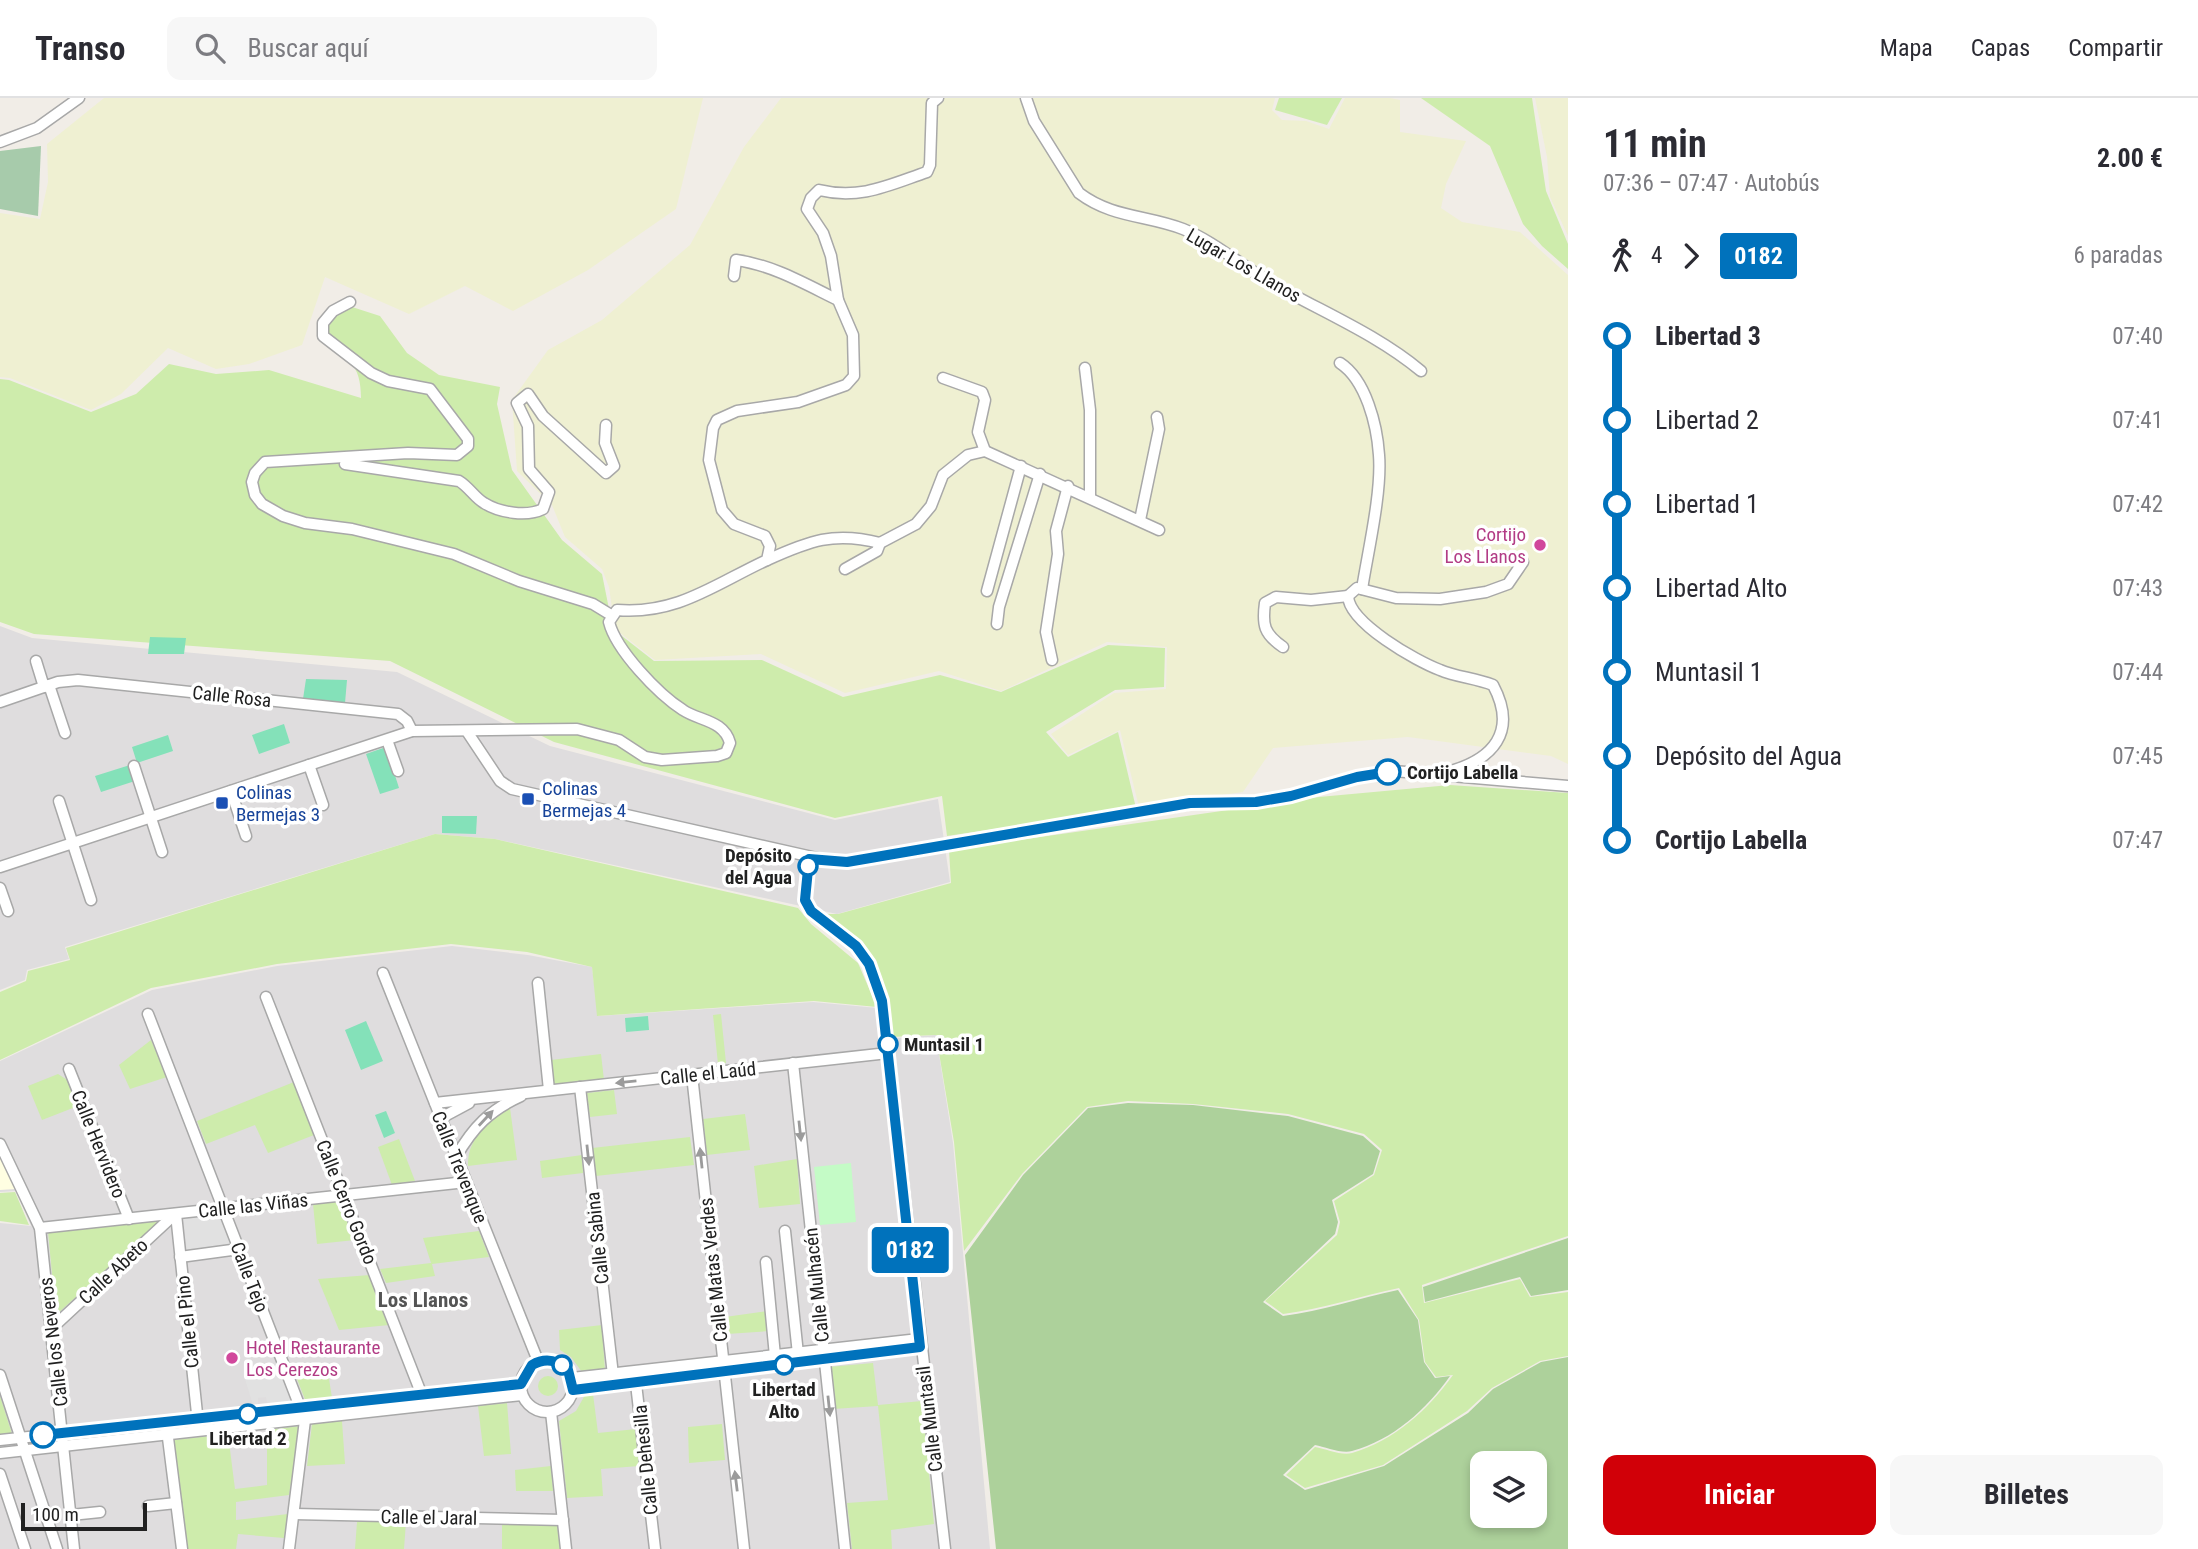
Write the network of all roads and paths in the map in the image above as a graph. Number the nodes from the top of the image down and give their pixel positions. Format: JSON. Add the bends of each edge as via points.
{"nodes":[{"id":1,"x":79,"y":98,"type":"edge"},
{"id":2,"x":938,"y":98,"type":"edge"},
{"id":3,"x":1026,"y":98,"type":"edge"},
{"id":4,"x":0,"y":142,"type":"edge"},
{"id":5,"x":734,"y":276,"type":"dead end"},
{"id":6,"x":838,"y":300,"type":"junction"},
{"id":7,"x":350,"y":302,"type":"dead end"},
{"id":8,"x":1340,"y":363,"type":"dead end"},
{"id":9,"x":1085,"y":368,"type":"dead end"},
{"id":10,"x":1421,"y":371,"type":"dead end"},
{"id":11,"x":943,"y":378,"type":"dead end"},
{"id":12,"x":1157,"y":417,"type":"dead end"},
{"id":13,"x":606,"y":425,"type":"dead end"},
{"id":14,"x":985,"y":450,"type":"junction"},
{"id":15,"x":322,"y":461,"type":"junction"},
{"id":16,"x":1021,"y":466,"type":"junction"},
{"id":17,"x":1040,"y":474,"type":"junction"},
{"id":18,"x":1068,"y":486,"type":"junction"},
{"id":19,"x":1090,"y":496,"type":"junction"},
{"id":20,"x":1140,"y":520,"type":"junction"},
{"id":21,"x":1159,"y":530,"type":"dead end"},
{"id":22,"x":880,"y":542,"type":"junction"},
{"id":23,"x":767,"y":561,"type":"junction"},
{"id":24,"x":1523,"y":562,"type":"dead end"},
{"id":25,"x":845,"y":569,"type":"dead end"},
{"id":26,"x":1362,"y":589,"type":"junction"},
{"id":27,"x":987,"y":591,"type":"dead end"},
{"id":28,"x":1348,"y":596,"type":"junction"},
{"id":29,"x":611,"y":615,"type":"junction"},
{"id":30,"x":997,"y":624,"type":"dead end"},
{"id":31,"x":1283,"y":647,"type":"dead end"},
{"id":32,"x":1052,"y":660,"type":"dead end"},
{"id":33,"x":36,"y":662,"type":"dead end"},
{"id":34,"x":46,"y":686,"type":"junction"},
{"id":35,"x":0,"y":702,"type":"edge"},
{"id":36,"x":412,"y":731,"type":"junction"},
{"id":37,"x":65,"y":733,"type":"dead end"},
{"id":38,"x":468,"y":733,"type":"junction"},
{"id":39,"x":387,"y":740,"type":"junction"},
{"id":40,"x":309,"y":765,"type":"junction"},
{"id":41,"x":134,"y":766,"type":"dead end"},
{"id":42,"x":398,"y":771,"type":"dead end"},
{"id":43,"x":1440,"y":773,"type":"junction"},
{"id":44,"x":1568,"y":786,"type":"edge"},
{"id":45,"x":231,"y":790,"type":"junction"},
{"id":46,"x":59,"y":801,"type":"dead end"},
{"id":47,"x":323,"y":805,"type":"dead end"},
{"id":48,"x":151,"y":818,"type":"junction"},
{"id":49,"x":246,"y":836,"type":"dead end"},
{"id":50,"x":73,"y":843,"type":"junction"},
{"id":51,"x":162,"y":852,"type":"dead end"},
{"id":52,"x":809,"y":859,"type":"junction"},
{"id":53,"x":0,"y":867,"type":"edge"},
{"id":54,"x":0,"y":888,"type":"edge"},
{"id":55,"x":91,"y":900,"type":"dead end"},
{"id":56,"x":8,"y":911,"type":"dead end"},
{"id":57,"x":383,"y":973,"type":"dead end"},
{"id":58,"x":538,"y":983,"type":"dead end"},
{"id":59,"x":266,"y":998,"type":"dead end"},
{"id":60,"x":148,"y":1014,"type":"dead end"},
{"id":61,"x":888,"y":1053,"type":"junction"},
{"id":62,"x":793,"y":1063,"type":"junction"},
{"id":63,"x":69,"y":1069,"type":"dead end"},
{"id":64,"x":692,"y":1074,"type":"junction"},
{"id":65,"x":580,"y":1087,"type":"junction"},
{"id":66,"x":550,"y":1090,"type":"junction"},
{"id":67,"x":527,"y":1093,"type":"junction"},
{"id":68,"x":481,"y":1099,"type":"junction"},
{"id":69,"x":435,"y":1103,"type":"junction"},
{"id":70,"x":440,"y":1118,"type":"junction"},
{"id":71,"x":0,"y":1144,"type":"edge"},
{"id":72,"x":456,"y":1157,"type":"junction"},
{"id":73,"x":466,"y":1182,"type":"junction"},
{"id":74,"x":344,"y":1195,"type":"junction"},
{"id":75,"x":223,"y":1208,"type":"junction"},
{"id":76,"x":176,"y":1214,"type":"junction"},
{"id":77,"x":129,"y":1219,"type":"junction"},
{"id":78,"x":40,"y":1228,"type":"junction"},
{"id":79,"x":785,"y":1231,"type":"dead end"},
{"id":80,"x":239,"y":1250,"type":"junction"},
{"id":81,"x":180,"y":1257,"type":"junction"},
{"id":82,"x":766,"y":1262,"type":"dead end"},
{"id":83,"x":51,"y":1329,"type":"junction"},
{"id":84,"x":920,"y":1343,"type":"junction"},
{"id":85,"x":798,"y":1354,"type":"junction"},
{"id":86,"x":775,"y":1356,"type":"junction"},
{"id":87,"x":824,"y":1356,"type":"junction"},
{"id":88,"x":538,"y":1361,"type":"junction"},
{"id":89,"x":723,"y":1367,"type":"junction"},
{"id":90,"x":613,"y":1375,"type":"junction"},
{"id":91,"x":0,"y":1376,"type":"edge"},
{"id":92,"x":636,"y":1377,"type":"junction"},
{"id":93,"x":572,"y":1378,"type":"junction"},
{"id":94,"x":624,"y":1383,"type":"junction"},
{"id":95,"x":521,"y":1390,"type":"junction"},
{"id":96,"x":573,"y":1390,"type":"junction"},
{"id":97,"x":422,"y":1394,"type":"junction"},
{"id":98,"x":423,"y":1407,"type":"junction"},
{"id":99,"x":551,"y":1412,"type":"junction"},
{"id":100,"x":303,"y":1415,"type":"junction"},
{"id":101,"x":197,"y":1419,"type":"junction"},
{"id":102,"x":166,"y":1420,"type":"junction"},
{"id":103,"x":199,"y":1431,"type":"junction"},
{"id":104,"x":64,"y":1432,"type":"junction"},
{"id":105,"x":168,"y":1435,"type":"junction"},
{"id":106,"x":21,"y":1437,"type":"junction"},
{"id":107,"x":0,"y":1440,"type":"edge"},
{"id":108,"x":64,"y":1446,"type":"junction"},
{"id":109,"x":25,"y":1450,"type":"junction"},
{"id":110,"x":0,"y":1452,"type":"edge"},
{"id":111,"x":0,"y":1474,"type":"edge"},
{"id":112,"x":176,"y":1503,"type":"junction"},
{"id":113,"x":148,"y":1506,"type":"dead end"},
{"id":114,"x":100,"y":1512,"type":"dead end"},
{"id":115,"x":294,"y":1514,"type":"junction"},
{"id":116,"x":71,"y":1515,"type":"junction"},
{"id":117,"x":563,"y":1520,"type":"junction"},
{"id":118,"x":25,"y":1549,"type":"edge"},
{"id":119,"x":57,"y":1549,"type":"edge"},
{"id":120,"x":75,"y":1549,"type":"edge"},
{"id":121,"x":182,"y":1549,"type":"edge"},
{"id":122,"x":289,"y":1549,"type":"edge"},
{"id":123,"x":566,"y":1549,"type":"edge"},
{"id":124,"x":655,"y":1549,"type":"edge"},
{"id":125,"x":744,"y":1549,"type":"edge"},
{"id":126,"x":845,"y":1549,"type":"edge"},
{"id":127,"x":945,"y":1549,"type":"edge"}],
"edges":[{"from":1,"to":4,"type":"street","via":[[37,128]]},
{"from":2,"to":6,"type":"street","via":[[932,103],[927,172],[851,196],[819,190],[811,198],[807,209],[831,256]]},
{"from":3,"to":10,"type":"street","name":"Lugar Los Llanos","via":[[1034,121],[1079,194],[1101,209],[1182,228],[1213,244],[1264,278],[1397,351]]},
{"from":5,"to":6,"type":"street","via":[[736,260],[750,261]]},
{"from":6,"to":23,"type":"street","via":[[853,335],[854,376],[846,385],[798,402],[737,411],[718,420],[713,428],[709,460],[714,491],[734,524],[765,536],[770,546]]},
{"from":7,"to":15,"type":"street","via":[[323,323],[323,336],[371,373],[429,389],[468,439],[468,446],[457,455],[408,453]]},
{"from":8,"to":26,"type":"street","via":[[1351,371],[1369,407],[1379,456]]},
{"from":9,"to":19,"type":"street"},
{"from":11,"to":14,"type":"street","via":[[982,391],[985,400],[978,432]]},
{"from":12,"to":20,"type":"street","via":[[1159,429]]},
{"from":13,"to":15,"type":"street","via":[[605,443],[614,466],[606,473],[543,416],[528,394],[517,403],[528,426],[529,469],[549,492],[543,509],[530,516],[481,502],[459,481]]},
{"from":14,"to":16,"type":"street"},
{"from":14,"to":22,"type":"street","via":[[968,455],[943,475],[931,506],[916,524]]},
{"from":15,"to":29,"type":"street","via":[[265,462],[251,482],[255,495],[272,510],[304,523],[352,529],[454,554],[593,604]]},
{"from":16,"to":17,"type":"street"},
{"from":16,"to":27,"type":"street"},
{"from":17,"to":18,"type":"street"},
{"from":17,"to":30,"type":"street"},
{"from":18,"to":19,"type":"street"},
{"from":18,"to":32,"type":"street","via":[[1056,531],[1058,554],[1046,632]]},
{"from":19,"to":20,"type":"street"},
{"from":20,"to":21,"type":"street"},
{"from":22,"to":23,"type":"street","via":[[859,537],[812,540]]},
{"from":22,"to":25,"type":"street","via":[[877,551]]},
{"from":23,"to":29,"type":"street","via":[[689,600],[660,610],[617,610]]},
{"from":24,"to":26,"type":"street","via":[[1508,584],[1486,592],[1396,598]]},
{"from":26,"to":28,"type":"street"},
{"from":28,"to":31,"type":"street","via":[[1276,597],[1265,603],[1262,622],[1269,638]]},
{"from":28,"to":43,"type":"street","via":[[1349,605],[1362,621],[1415,659],[1493,685],[1503,704],[1499,738],[1488,755],[1472,765]]},
{"from":29,"to":38,"type":"street","via":[[612,632],[666,696],[727,734],[726,753],[662,760],[645,757],[610,737],[577,729]]},
{"from":33,"to":34,"type":"street"},
{"from":34,"to":35,"type":"street","name":"Calle Rosa"},
{"from":34,"to":36,"type":"street","name":"Calle Rosa","via":[[78,680],[398,714]]},
{"from":34,"to":37,"type":"street"},
{"from":36,"to":38,"type":"street"},
{"from":36,"to":39,"type":"street"},
{"from":38,"to":52,"type":"street","via":[[500,781],[512,789]]},
{"from":39,"to":40,"type":"street"},
{"from":39,"to":42,"type":"street"},
{"from":40,"to":45,"type":"street"},
{"from":40,"to":47,"type":"street"},
{"from":41,"to":48,"type":"street"},
{"from":43,"to":44,"type":"street"},
{"from":43,"to":52,"type":"street","via":[[1394,771],[1256,802],[1190,803],[847,862]]},
{"from":45,"to":48,"type":"street"},
{"from":45,"to":49,"type":"street"},
{"from":46,"to":50,"type":"street"},
{"from":48,"to":50,"type":"street"},
{"from":48,"to":51,"type":"street"},
{"from":50,"to":53,"type":"street"},
{"from":50,"to":55,"type":"street"},
{"from":52,"to":61,"type":"street","name":"Calle Muntasil","via":[[805,900],[811,911],[848,939],[869,964],[882,1001]]},
{"from":54,"to":56,"type":"street"},
{"from":57,"to":69,"type":"street","name":"Calle Trevenque"},
{"from":58,"to":66,"type":"street"},
{"from":59,"to":74,"type":"street","name":"Calle Cerro Gordo"},
{"from":60,"to":75,"type":"street","name":"Calle Tejo"},
{"from":61,"to":62,"type":"street","name":"Calle el Laúd"},
{"from":61,"to":84,"type":"street","name":"Calle Muntasil"},
{"from":62,"to":64,"type":"street","name":"Calle el Laúd"},
{"from":62,"to":87,"type":"street","name":"Calle Mulhacén","one_way":true},
{"from":63,"to":77,"type":"street","name":"Calle Hervidero"},
{"from":64,"to":65,"type":"street","name":"Calle el Laúd","one_way":true},
{"from":89,"to":64,"type":"street","name":"Calle Matas Verdes","one_way":true},
{"from":65,"to":66,"type":"street","name":"Calle el Laúd"},
{"from":65,"to":90,"type":"street","name":"Calle Sabina","one_way":true},
{"from":66,"to":67,"type":"street","name":"Calle el Laúd"},
{"from":67,"to":68,"type":"street","name":"Calle el Laúd"},
{"from":72,"to":67,"type":"street","name":"Calle el Laúd","one_way":true,"via":[[495,1108]]},
{"from":68,"to":69,"type":"street","name":"Calle el Laúd"},
{"from":68,"to":70,"type":"street","name":"Calle el Laúd"},
{"from":69,"to":70,"type":"street","name":"Calle Trevenque"},
{"from":70,"to":72,"type":"street","name":"Calle Trevenque"},
{"from":71,"to":78,"type":"street","name":"Calle los Neveros"},
{"from":72,"to":73,"type":"street","name":"Calle Trevenque"},
{"from":73,"to":74,"type":"street","name":"Calle las Viñas"},
{"from":73,"to":88,"type":"street","name":"Calle Trevenque"},
{"from":74,"to":75,"type":"street","name":"Calle las Viñas"},
{"from":74,"to":97,"type":"street","name":"Calle Cerro Gordo"},
{"from":75,"to":76,"type":"street","name":"Calle las Viñas"},
{"from":75,"to":80,"type":"street","name":"Calle Tejo"},
{"from":76,"to":77,"type":"street","name":"Calle las Viñas"},
{"from":76,"to":81,"type":"street","name":"Calle el Pino"},
{"from":76,"to":83,"type":"street","name":"Calle Abeto"},
{"from":77,"to":78,"type":"street","name":"Calle las Viñas"},
{"from":78,"to":83,"type":"street","name":"Calle los Neveros"},
{"from":79,"to":85,"type":"street"},
{"from":80,"to":81,"type":"street"},
{"from":80,"to":100,"type":"street","name":"Calle Tejo"},
{"from":81,"to":101,"type":"street","name":"Calle el Pino"},
{"from":82,"to":86,"type":"street"},
{"from":83,"to":104,"type":"street","name":"Calle los Neveros"},
{"from":84,"to":87,"type":"street"},
{"from":84,"to":127,"type":"street","name":"Calle Muntasil"},
{"from":85,"to":86,"type":"street"},
{"from":85,"to":87,"type":"street"},
{"from":86,"to":89,"type":"street"},
{"from":87,"to":89,"type":"street"},
{"from":87,"to":126,"type":"street","name":"Calle Mulhacén","one_way":true},
{"from":88,"to":93,"type":"street","via":[[555,1361]]},
{"from":88,"to":95,"type":"street","via":[[526,1370]]},
{"from":89,"to":92,"type":"street"},
{"from":125,"to":89,"type":"street","name":"Calle Matas Verdes","one_way":true},
{"from":90,"to":92,"type":"street"},
{"from":90,"to":93,"type":"street"},
{"from":90,"to":94,"type":"street"},
{"from":91,"to":106,"type":"street"},
{"from":92,"to":94,"type":"street"},
{"from":92,"to":124,"type":"street","name":"Calle Dehesilla"},
{"from":93,"to":96,"type":"street"},
{"from":94,"to":96,"type":"street"},
{"from":95,"to":97,"type":"street"},
{"from":95,"to":98,"type":"street"},
{"from":95,"to":99,"type":"street","via":[[531,1407]]},
{"from":96,"to":99,"type":"street","via":[[567,1403]]},
{"from":97,"to":98,"type":"street","name":"Calle Cerro Gordo"},
{"from":97,"to":100,"type":"street"},
{"from":98,"to":100,"type":"street"},
{"from":99,"to":117,"type":"street"},
{"from":100,"to":101,"type":"street"},
{"from":100,"to":103,"type":"street"},
{"from":100,"to":115,"type":"street","name":"Calle Tejo"},
{"from":101,"to":102,"type":"street"},
{"from":101,"to":103,"type":"street","name":"Calle el Pino"},
{"from":102,"to":104,"type":"street"},
{"from":102,"to":105,"type":"street"},
{"from":103,"to":105,"type":"street"},
{"from":104,"to":106,"type":"street"},
{"from":104,"to":108,"type":"street","name":"Calle los Neveros"},
{"from":105,"to":108,"type":"street"},
{"from":105,"to":112,"type":"street"},
{"from":106,"to":107,"type":"street"},
{"from":106,"to":109,"type":"street"},
{"from":108,"to":109,"type":"street"},
{"from":108,"to":116,"type":"street","name":"Calle los Neveros"},
{"from":109,"to":110,"type":"street"},
{"from":109,"to":119,"type":"street"},
{"from":111,"to":118,"type":"street"},
{"from":112,"to":113,"type":"street"},
{"from":112,"to":121,"type":"street"},
{"from":114,"to":116,"type":"street"},
{"from":115,"to":117,"type":"street","name":"Calle el Jaral"},
{"from":115,"to":122,"type":"street","name":"Calle Tejo"},
{"from":116,"to":120,"type":"street","name":"Calle los Neveros"},
{"from":117,"to":123,"type":"street"}]}
